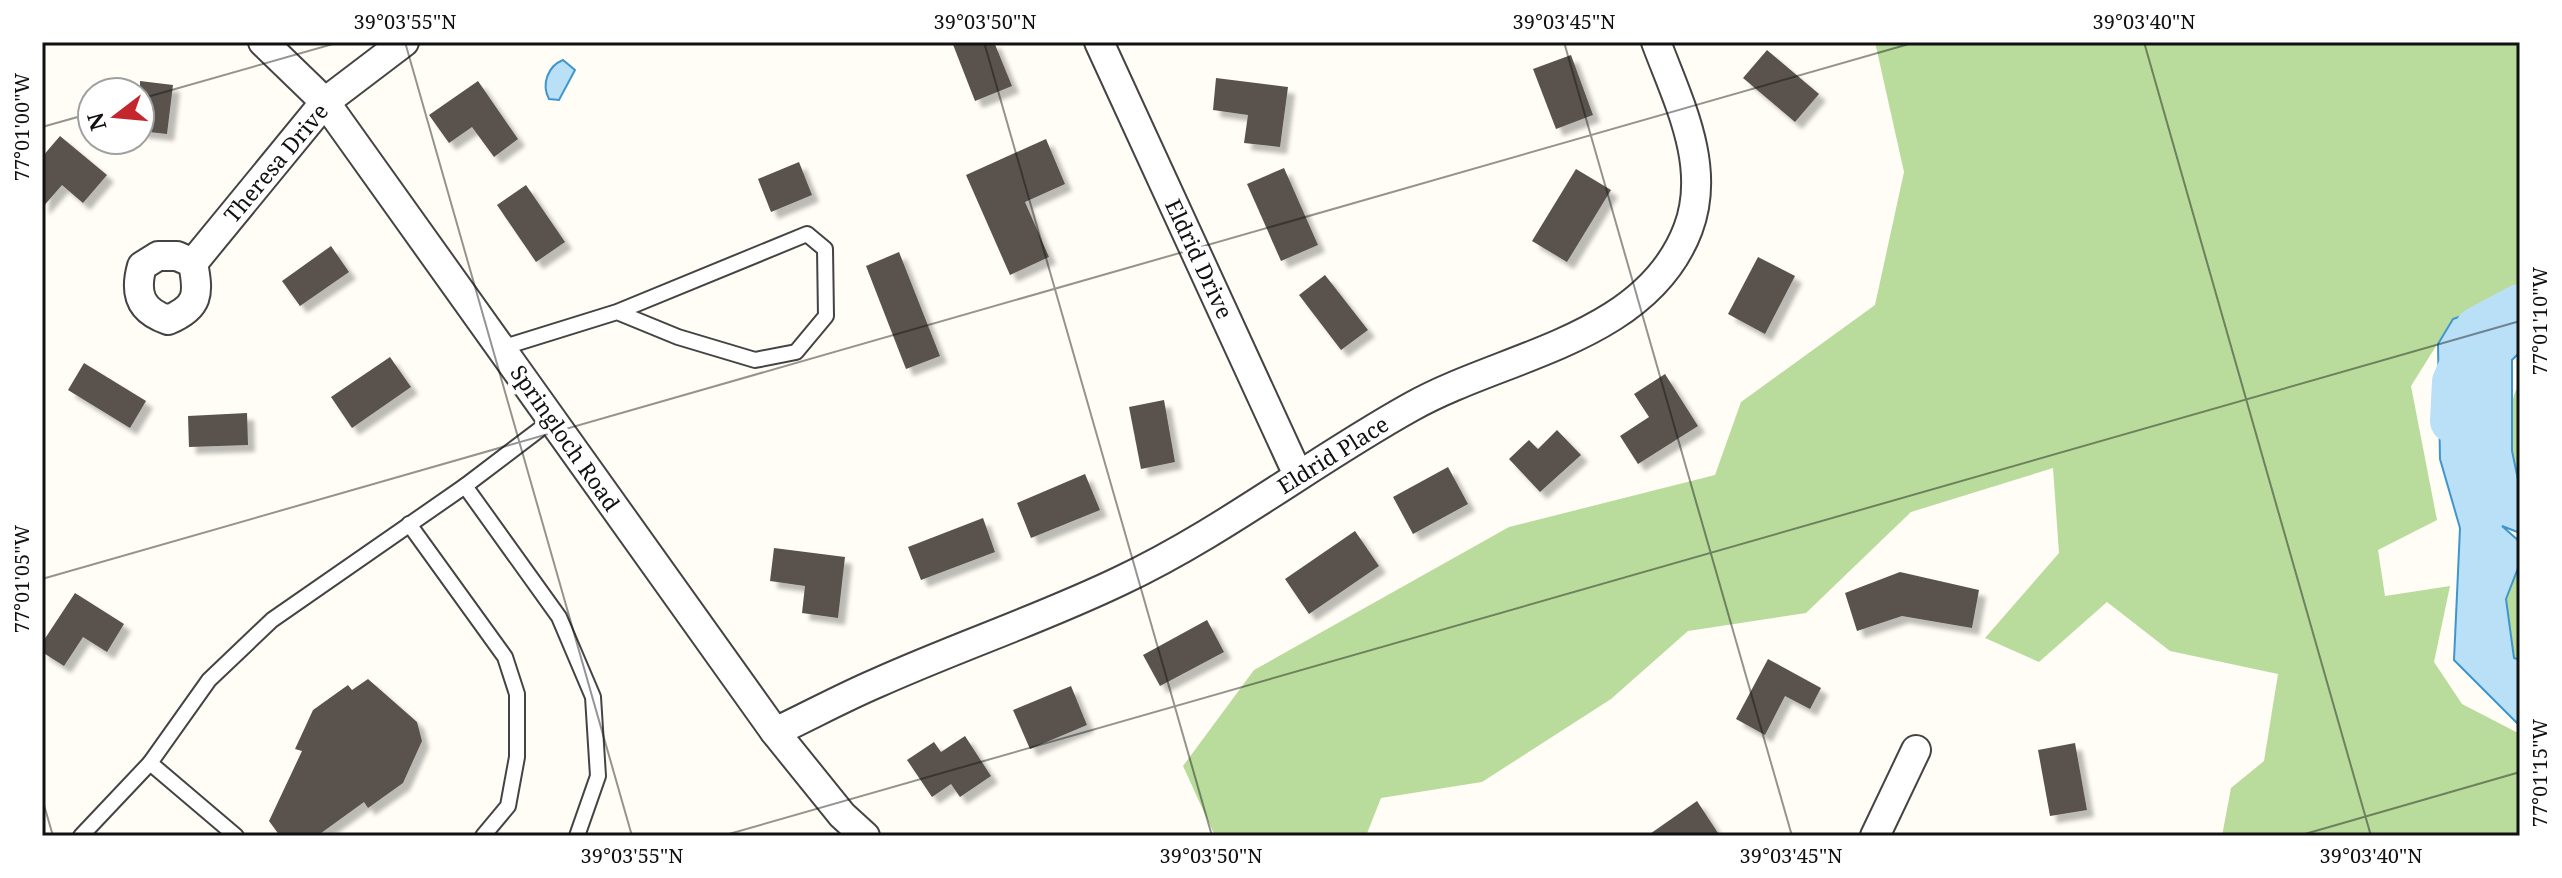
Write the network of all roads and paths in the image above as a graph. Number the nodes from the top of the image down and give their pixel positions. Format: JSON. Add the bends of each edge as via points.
{"nodes":[{"id":1,"x":263,"y":42,"type":"edge"},
{"id":2,"x":404,"y":42,"type":"edge"},
{"id":3,"x":1099,"y":42,"type":"edge"},
{"id":4,"x":1656,"y":42,"type":"edge"},
{"id":5,"x":325,"y":102,"type":"junction"},
{"id":6,"x":193,"y":263,"type":"dead end"},
{"id":7,"x":617,"y":312,"type":"junction"},
{"id":8,"x":501,"y":348,"type":"junction"},
{"id":9,"x":552,"y":420,"type":"junction"},
{"id":10,"x":1298,"y":475,"type":"junction"},
{"id":11,"x":465,"y":486,"type":"junction"},
{"id":12,"x":409,"y":524,"type":"junction"},
{"id":13,"x":775,"y":732,"type":"junction"},
{"id":14,"x":1916,"y":750,"type":"dead end"},
{"id":15,"x":150,"y":763,"type":"junction"},
{"id":16,"x":81,"y":836,"type":"edge"},
{"id":17,"x":236,"y":836,"type":"edge"},
{"id":18,"x":483,"y":836,"type":"edge"},
{"id":19,"x":577,"y":836,"type":"edge"},
{"id":20,"x":865,"y":836,"type":"edge"},
{"id":21,"x":1875,"y":836,"type":"edge"}],
"edges":[{"from":1,"to":5,"type":"street","name":"Springloch Road"},
{"from":2,"to":5,"type":"street","name":"Theresa Drive"},
{"from":3,"to":10,"type":"street","name":"Eldrid Drive"},
{"from":4,"to":10,"type":"street","name":"Eldrid Place","via":[[1684,114],[1699,179],[1688,230],[1654,284],[1617,317],[1414,405]]},
{"from":5,"to":6,"type":"street","name":"Theresa Drive"},
{"from":5,"to":8,"type":"street","name":"Springloch Road"},
{"from":7,"to":7,"type":"lane","via":[[755,360],[796,352],[826,316],[825,249],[807,234]]},
{"from":7,"to":8,"type":"lane"},
{"from":8,"to":9,"type":"street","name":"Springloch Road"},
{"from":9,"to":11,"type":"lane"},
{"from":9,"to":13,"type":"street","name":"Springloch Road"},
{"from":10,"to":13,"type":"street","name":"Eldrid Place","via":[[1120,581]]},
{"from":11,"to":12,"type":"lane"},
{"from":11,"to":19,"type":"lane","via":[[559,617],[593,697],[598,776]]},
{"from":12,"to":15,"type":"lane","via":[[272,620],[209,680]]},
{"from":12,"to":18,"type":"lane","via":[[505,657],[517,694],[517,757],[508,806]]},
{"from":13,"to":20,"type":"street","name":"Springloch Road"},
{"from":14,"to":21,"type":"street"},
{"from":15,"to":16,"type":"lane"},
{"from":15,"to":17,"type":"lane"}]}
